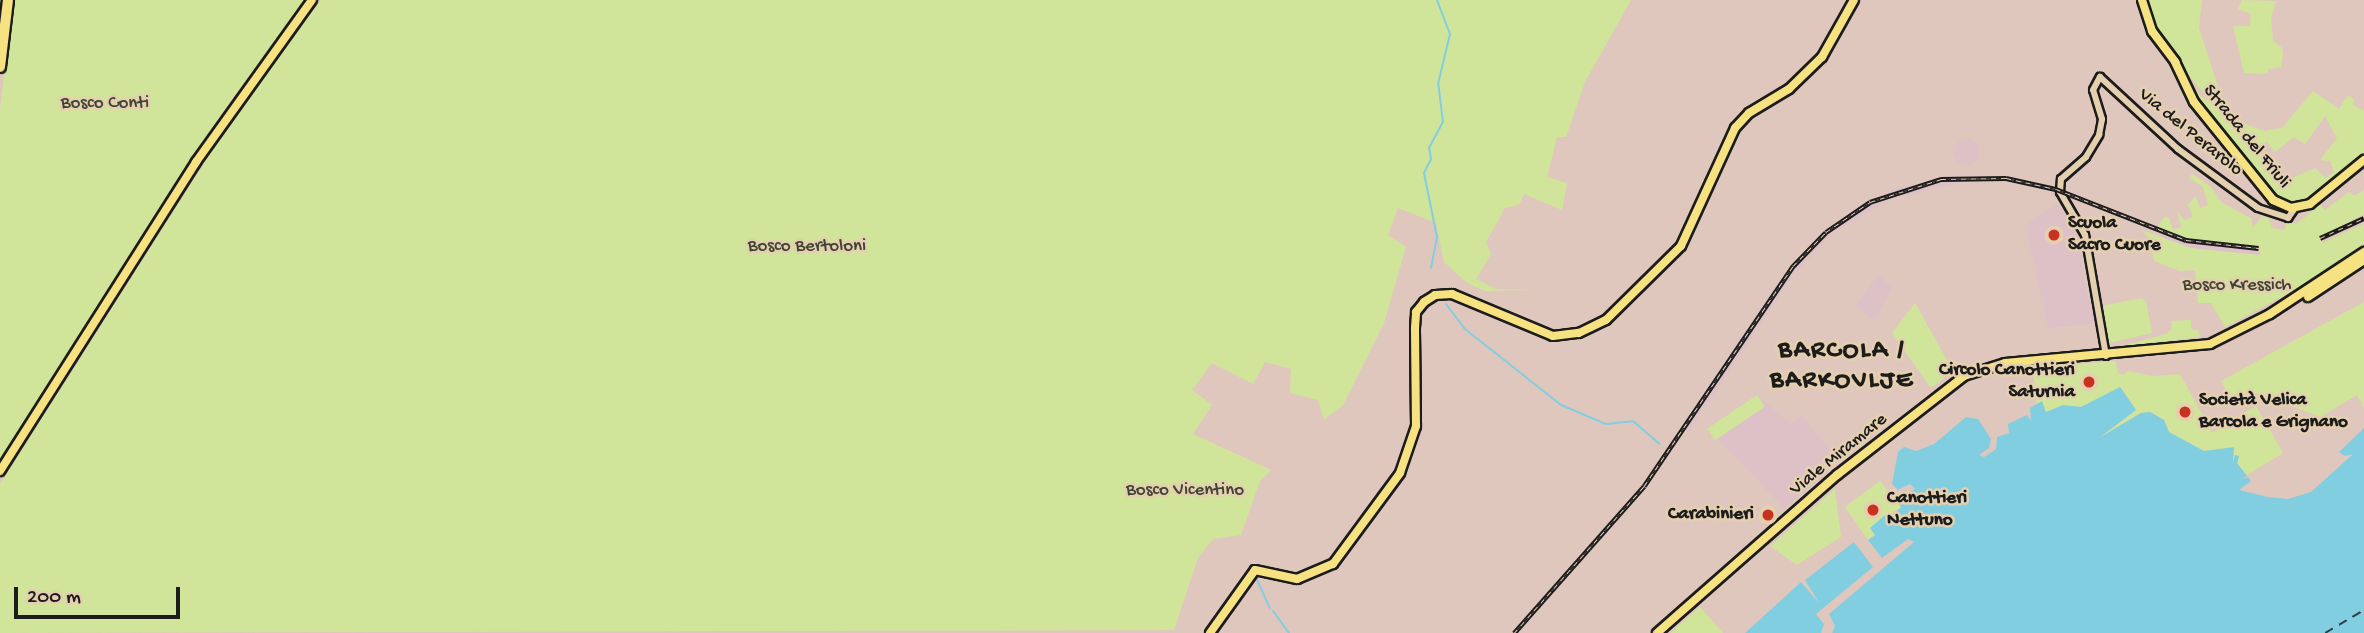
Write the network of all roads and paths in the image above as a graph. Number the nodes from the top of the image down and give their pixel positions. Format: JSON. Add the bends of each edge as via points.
{"nodes":[{"id":1,"x":8,"y":0,"type":"edge"},
{"id":2,"x":312,"y":0,"type":"edge"},
{"id":3,"x":1854,"y":0,"type":"edge"},
{"id":4,"x":2143,"y":0,"type":"edge"},
{"id":5,"x":0,"y":67,"type":"edge"},
{"id":6,"x":2364,"y":160,"type":"edge"},
{"id":7,"x":2295,"y":208,"type":"junction"},
{"id":8,"x":2364,"y":252,"type":"edge"},
{"id":9,"x":2364,"y":260,"type":"edge"},
{"id":10,"x":2270,"y":314,"type":"junction"},
{"id":11,"x":2106,"y":356,"type":"junction"},
{"id":12,"x":0,"y":471,"type":"edge"},
{"id":13,"x":1210,"y":633,"type":"edge"},
{"id":14,"x":1657,"y":633,"type":"edge"}],
"edges":[{"from":1,"to":5,"type":"highway"},
{"from":2,"to":12,"type":"main road","via":[[196,162]]},
{"from":3,"to":13,"type":"main road","via":[[1822,57],[1789,89],[1749,113],[1735,128],[1681,246],[1606,320],[1579,333],[1553,336],[1452,294],[1424,302],[1416,312],[1416,426],[1400,473],[1333,564],[1297,579],[1255,570]]},
{"from":4,"to":7,"type":"main road","name":"Strada del Friuli","via":[[2152,31],[2175,62],[2194,102],[2267,195]]},
{"from":6,"to":7,"type":"main road","name":"Strada del Friuli","via":[[2326,195]]},
{"from":7,"to":11,"type":"street","name":"Via del Perarolo","via":[[2288,218],[2258,208],[2178,149],[2103,76],[2093,90],[2102,125],[2094,148],[2061,179],[2061,198],[2086,239]]},
{"from":8,"to":10,"type":"main road","name":"Viale Miramare"},
{"from":9,"to":10,"type":"main road","name":"Viale Miramare","via":[[2316,293]]},
{"from":10,"to":11,"type":"main road","name":"Viale Miramare","via":[[2210,344]]},
{"from":11,"to":14,"type":"main road","name":"Viale Miramare","via":[[1994,364],[1964,376],[1837,475]]}]}
